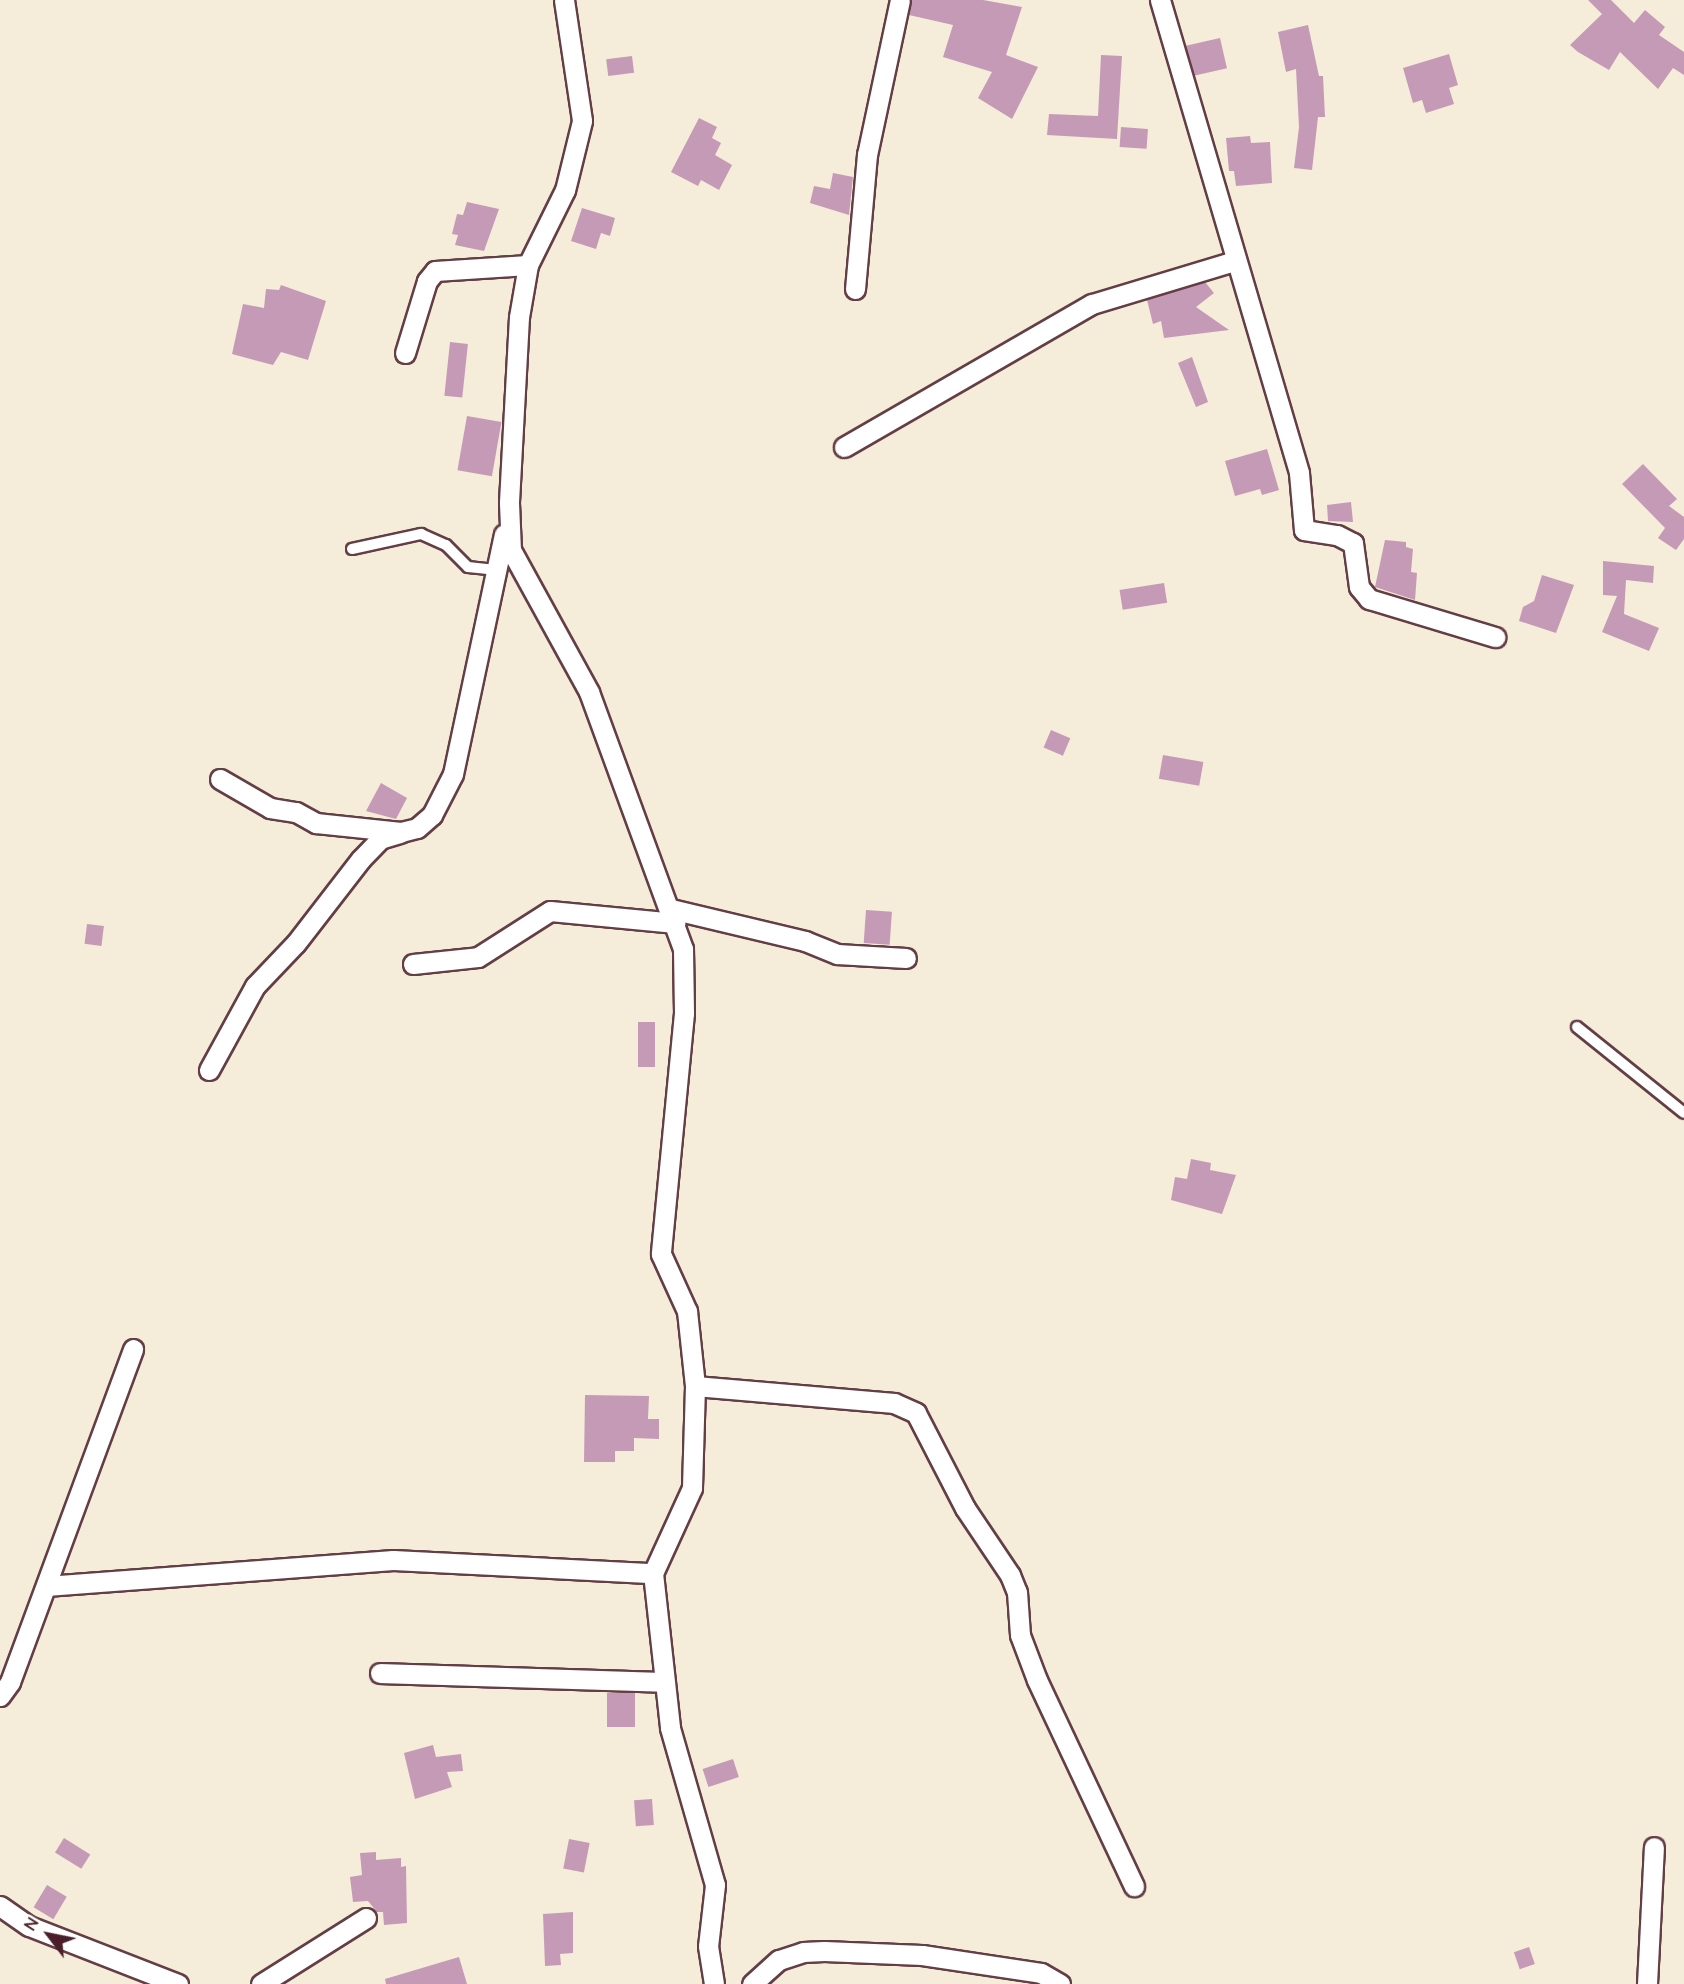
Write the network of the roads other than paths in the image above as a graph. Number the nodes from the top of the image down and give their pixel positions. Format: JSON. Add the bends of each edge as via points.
{"nodes":[{"id":1,"x":564,"y":0,"type":"edge"},
{"id":2,"x":900,"y":0,"type":"edge"},
{"id":3,"x":1160,"y":0,"type":"edge"},
{"id":4,"x":1234,"y":261,"type":"junction"},
{"id":5,"x":528,"y":265,"type":"junction"},
{"id":6,"x":855,"y":289,"type":"dead end"},
{"id":7,"x":405,"y":353,"type":"dead end"},
{"id":8,"x":844,"y":447,"type":"dead end"},
{"id":9,"x":509,"y":503,"type":"junction"},
{"id":10,"x":352,"y":549,"type":"dead end"},
{"id":11,"x":498,"y":570,"type":"junction"},
{"id":12,"x":1494,"y":637,"type":"dead end"},
{"id":13,"x":220,"y":779,"type":"dead end"},
{"id":14,"x":401,"y":832,"type":"junction"},
{"id":15,"x":673,"y":916,"type":"junction"},
{"id":16,"x":906,"y":958,"type":"dead end"},
{"id":17,"x":413,"y":964,"type":"dead end"},
{"id":18,"x":1577,"y":1027,"type":"dead end"},
{"id":19,"x":209,"y":1070,"type":"dead end"},
{"id":20,"x":1684,"y":1113,"type":"edge"},
{"id":21,"x":133,"y":1349,"type":"dead end"},
{"id":22,"x":695,"y":1386,"type":"junction"},
{"id":23,"x":653,"y":1573,"type":"junction"},
{"id":24,"x":46,"y":1586,"type":"junction"},
{"id":25,"x":380,"y":1673,"type":"dead end"},
{"id":26,"x":661,"y":1682,"type":"junction"},
{"id":27,"x":0,"y":1696,"type":"edge"},
{"id":28,"x":1654,"y":1847,"type":"dead end"},
{"id":29,"x":1134,"y":1886,"type":"dead end"},
{"id":30,"x":0,"y":1906,"type":"edge"},
{"id":31,"x":366,"y":1918,"type":"dead end"},
{"id":32,"x":178,"y":1984,"type":"edge"},
{"id":33,"x":261,"y":1984,"type":"edge"},
{"id":34,"x":714,"y":1984,"type":"edge"},
{"id":35,"x":752,"y":1984,"type":"edge"},
{"id":36,"x":1060,"y":1984,"type":"edge"},
{"id":37,"x":1647,"y":1984,"type":"edge"}],
"edges":[{"from":1,"to":5,"type":"street","via":[[582,121],[565,190]]},
{"from":2,"to":6,"type":"street","via":[[867,155]]},
{"from":3,"to":4,"type":"street"},
{"from":4,"to":8,"type":"street","via":[[1092,304]]},
{"from":4,"to":12,"type":"street","via":[[1299,472],[1304,530],[1337,535],[1353,543],[1359,587],[1369,599]]},
{"from":5,"to":7,"type":"street","via":[[435,271],[427,281]]},
{"from":5,"to":9,"type":"street","via":[[519,317]]},
{"from":9,"to":11,"type":"street"},
{"from":9,"to":15,"type":"street","via":[[511,550],[589,692]]},
{"from":10,"to":11,"type":"lane","via":[[421,534],[446,545],[468,567]]},
{"from":11,"to":14,"type":"street","via":[[453,774],[432,815],[417,828]]},
{"from":13,"to":14,"type":"street","via":[[270,808],[296,812],[316,822]]},
{"from":14,"to":19,"type":"street","via":[[380,839],[360,859],[296,943],[255,986]]},
{"from":15,"to":16,"type":"street","via":[[805,941],[837,954]]},
{"from":15,"to":17,"type":"street","via":[[550,911],[478,957]]},
{"from":15,"to":22,"type":"street","via":[[684,949],[684,1013],[661,1254],[687,1311]]},
{"from":18,"to":20,"type":"lane"},
{"from":21,"to":24,"type":"street"},
{"from":22,"to":23,"type":"street","via":[[692,1488]]},
{"from":22,"to":29,"type":"street","via":[[894,1403],[916,1413],[965,1508],[1010,1576],[1017,1592],[1020,1635],[1037,1680]]},
{"from":23,"to":24,"type":"street","via":[[393,1560]]},
{"from":23,"to":26,"type":"street"},
{"from":24,"to":27,"type":"street","via":[[10,1682]]},
{"from":25,"to":26,"type":"street"},
{"from":26,"to":34,"type":"street","via":[[715,1885],[708,1946]]},
{"from":28,"to":37,"type":"street"},
{"from":30,"to":32,"type":"street","via":[[30,1926]]},
{"from":31,"to":33,"type":"street"},
{"from":35,"to":36,"type":"street","via":[[779,1960],[824,1951],[922,1955],[1041,1973]]}]}
